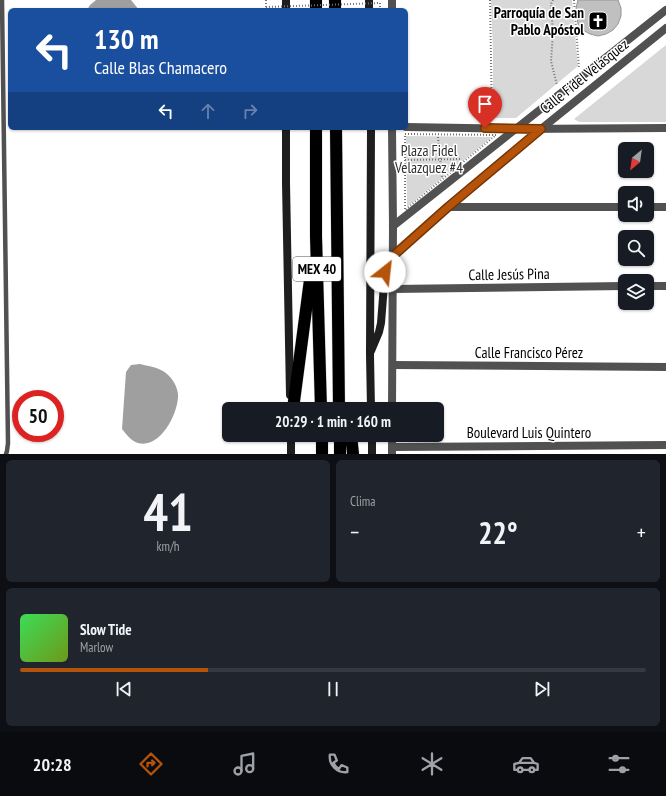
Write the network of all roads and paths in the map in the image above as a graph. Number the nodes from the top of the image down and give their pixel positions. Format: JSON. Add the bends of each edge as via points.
{"nodes":[{"id":1,"x":2,"y":0,"type":"edge"},
{"id":2,"x":266,"y":0,"type":"edge"},
{"id":3,"x":490,"y":0,"type":"edge"},
{"id":4,"x":554,"y":0,"type":"edge"},
{"id":5,"x":574,"y":0,"type":"edge"},
{"id":6,"x":380,"y":8,"type":"edge"},
{"id":7,"x":666,"y":10,"type":"edge"},
{"id":8,"x":666,"y":28,"type":"edge"},
{"id":9,"x":579,"y":68,"type":"dead end"},
{"id":10,"x":562,"y":82,"type":"dead end"},
{"id":11,"x":498,"y":120,"type":"dead end"},
{"id":12,"x":408,"y":127,"type":"edge"},
{"id":13,"x":517,"y":128,"type":"junction"},
{"id":14,"x":666,"y":128,"type":"edge"},
{"id":15,"x":541,"y":129,"type":"junction"},
{"id":16,"x":286,"y":130,"type":"edge"},
{"id":17,"x":316,"y":130,"type":"edge"},
{"id":18,"x":336,"y":130,"type":"edge"},
{"id":19,"x":371,"y":130,"type":"edge"},
{"id":20,"x":392,"y":130,"type":"edge"},
{"id":21,"x":437,"y":135,"type":"junction"},
{"id":22,"x":467,"y":159,"type":"junction"},
{"id":23,"x":405,"y":160,"type":"junction"},
{"id":24,"x":440,"y":160,"type":"junction"},
{"id":25,"x":442,"y":180,"type":"junction"},
{"id":26,"x":448,"y":207,"type":"junction"},
{"id":27,"x":618,"y":207,"type":"edge"},
{"id":28,"x":654,"y":207,"type":"edge"},
{"id":29,"x":666,"y":207,"type":"edge"},
{"id":30,"x":393,"y":226,"type":"junction"},
{"id":31,"x":316,"y":236,"type":"junction"},
{"id":32,"x":393,"y":256,"type":"junction"},
{"id":33,"x":618,"y":286,"type":"edge"},
{"id":34,"x":654,"y":286,"type":"edge"},
{"id":35,"x":666,"y":286,"type":"edge"},
{"id":36,"x":393,"y":289,"type":"junction"},
{"id":37,"x":338,"y":328,"type":"junction"},
{"id":38,"x":370,"y":355,"type":"junction"},
{"id":39,"x":393,"y":365,"type":"junction"},
{"id":40,"x":666,"y":367,"type":"edge"},
{"id":41,"x":292,"y":402,"type":"edge"},
{"id":42,"x":293,"y":402,"type":"edge"},
{"id":43,"x":321,"y":402,"type":"edge"},
{"id":44,"x":339,"y":402,"type":"edge"},
{"id":45,"x":347,"y":402,"type":"edge"},
{"id":46,"x":371,"y":402,"type":"edge"},
{"id":47,"x":392,"y":402,"type":"edge"},
{"id":48,"x":291,"y":442,"type":"edge"},
{"id":49,"x":322,"y":442,"type":"edge"},
{"id":50,"x":340,"y":442,"type":"edge"},
{"id":51,"x":352,"y":442,"type":"edge"},
{"id":52,"x":372,"y":442,"type":"edge"},
{"id":53,"x":666,"y":445,"type":"edge"},
{"id":54,"x":392,"y":451,"type":"edge"},
{"id":55,"x":6,"y":454,"type":"edge"},
{"id":56,"x":291,"y":454,"type":"edge"},
{"id":57,"x":322,"y":454,"type":"edge"},
{"id":58,"x":340,"y":454,"type":"edge"},
{"id":59,"x":353,"y":454,"type":"edge"},
{"id":60,"x":372,"y":454,"type":"edge"}],
"edges":[{"from":1,"to":55,"type":"lane","via":[[8,443]]},
{"from":2,"to":6,"type":"path","bridge":true,"via":[[266,7],[380,3]]},
{"from":3,"to":11,"type":"path","via":[[492,119]]},
{"from":4,"to":10,"type":"path","via":[[551,4],[551,61],[557,86]]},
{"from":5,"to":9,"type":"path"},
{"from":7,"to":13,"type":"street","name":"Calle Fidel Velásquez"},
{"from":8,"to":15,"type":"street","name":"Calle Fidel Velásquez"},
{"from":12,"to":13,"type":"street"},
{"from":13,"to":15,"type":"street"},
{"from":13,"to":30,"type":"street","name":"Calle Fidel Velásquez"},
{"from":14,"to":15,"type":"street"},
{"from":15,"to":26,"type":"street","name":"Calle Fidel Velásquez"},
{"from":16,"to":41,"type":"main road"},
{"from":17,"to":31,"type":"highway","number":"MEX 40"},
{"from":18,"to":37,"type":"highway","number":"MEX 40"},
{"from":19,"to":38,"type":"main road"},
{"from":20,"to":30,"type":"street"},
{"from":21,"to":22,"type":"path","via":[[496,135]]},
{"from":21,"to":23,"type":"path","via":[[405,134]]},
{"from":21,"to":24,"type":"path"},
{"from":22,"to":24,"type":"path"},
{"from":22,"to":25,"type":"path"},
{"from":23,"to":24,"type":"path"},
{"from":23,"to":25,"type":"path","via":[[405,210]]},
{"from":24,"to":25,"type":"path"},
{"from":26,"to":27,"type":"street"},
{"from":26,"to":32,"type":"street","name":"Calle Fidel Velásquez"},
{"from":28,"to":29,"type":"street"},
{"from":30,"to":32,"type":"street"},
{"from":31,"to":42,"type":"highway"},
{"from":31,"to":43,"type":"highway","number":"MEX 40"},
{"from":32,"to":36,"type":"street"},
{"from":32,"to":38,"type":"main road","via":[[385,272],[381,323]]},
{"from":33,"to":36,"type":"street","name":"Calle Jesús Pina"},
{"from":34,"to":35,"type":"street"},
{"from":36,"to":39,"type":"street"},
{"from":37,"to":44,"type":"highway","number":"MEX 40"},
{"from":37,"to":45,"type":"highway"},
{"from":38,"to":46,"type":"main road"},
{"from":39,"to":40,"type":"street","name":"Calle Francisco Pérez"},
{"from":39,"to":47,"type":"street"},
{"from":48,"to":56,"type":"main road"},
{"from":49,"to":57,"type":"highway"},
{"from":50,"to":58,"type":"highway"},
{"from":51,"to":59,"type":"highway"},
{"from":52,"to":60,"type":"main road"},
{"from":53,"to":54,"type":"street","name":"Boulevard Luis Quintero"}]}
